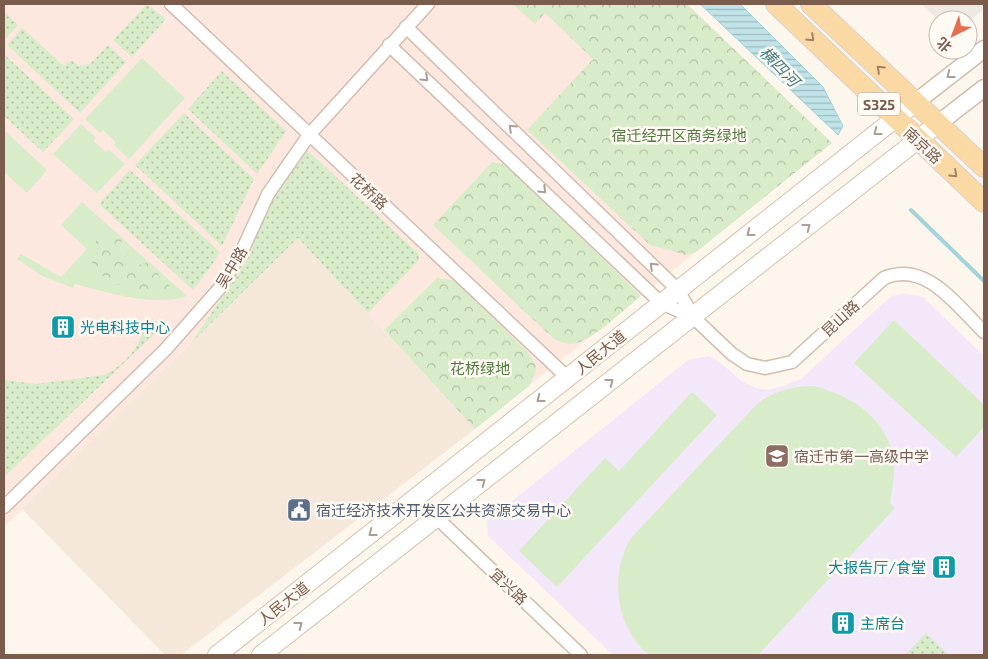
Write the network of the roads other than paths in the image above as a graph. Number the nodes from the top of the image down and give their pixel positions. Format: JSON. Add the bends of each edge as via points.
{"nodes":[{"id":1,"x":171,"y":4,"type":"edge"},
{"id":2,"x":428,"y":4,"type":"edge"},
{"id":3,"x":776,"y":4,"type":"edge"},
{"id":4,"x":811,"y":4,"type":"edge"},
{"id":5,"x":406,"y":28,"type":"junction"},
{"id":6,"x":389,"y":45,"type":"junction"},
{"id":7,"x":984,"y":49,"type":"edge"},
{"id":8,"x":984,"y":88,"type":"edge"},
{"id":9,"x":916,"y":102,"type":"junction"},
{"id":10,"x":895,"y":118,"type":"junction"},
{"id":11,"x":939,"y":124,"type":"junction"},
{"id":12,"x":310,"y":135,"type":"junction"},
{"id":13,"x":918,"y":140,"type":"junction"},
{"id":14,"x":984,"y":167,"type":"edge"},
{"id":15,"x":984,"y":202,"type":"edge"},
{"id":16,"x":678,"y":290,"type":"junction"},
{"id":17,"x":661,"y":303,"type":"junction"},
{"id":18,"x":693,"y":317,"type":"junction"},
{"id":19,"x":984,"y":332,"type":"edge"},
{"id":20,"x":568,"y":378,"type":"junction"},
{"id":21,"x":4,"y":507,"type":"edge"},
{"id":22,"x":436,"y":518,"type":"junction"},
{"id":23,"x":217,"y":655,"type":"edge"},
{"id":24,"x":261,"y":655,"type":"edge"},
{"id":25,"x":581,"y":655,"type":"edge"}],
"edges":[{"from":1,"to":12,"type":"street","name":"花桥路"},
{"from":2,"to":5,"type":"street","name":"吴中路"},
{"from":3,"to":10,"type":"main road","name":"南京路","number":"S325","one_way":true},
{"from":9,"to":4,"type":"main road","name":"南京路","number":"S325","one_way":true},
{"from":5,"to":6,"type":"street","name":"吴中路"},
{"from":16,"to":5,"type":"street","one_way":true},
{"from":6,"to":12,"type":"street","name":"吴中路"},
{"from":6,"to":17,"type":"street","one_way":true},
{"from":7,"to":9,"type":"street","name":"人民大道","one_way":true},
{"from":8,"to":11,"type":"street","name":"人民大道"},
{"from":9,"to":10,"type":"main road","name":"人民大道"},
{"from":9,"to":11,"type":"main road","name":"南京路","number":"S325"},
{"from":10,"to":13,"type":"main road","name":"南京路","number":"S325"},
{"from":10,"to":16,"type":"main road","name":"人民大道","one_way":true},
{"from":11,"to":13,"type":"main road","name":"人民大道"},
{"from":11,"to":14,"type":"main road","name":"南京路","number":"S325"},
{"from":12,"to":20,"type":"street","name":"花桥路"},
{"from":12,"to":21,"type":"street","name":"吴中路","via":[[268,194],[242,251],[218,290],[165,350]]},
{"from":13,"to":15,"type":"main road","name":"南京路","number":"S325","one_way":true},
{"from":18,"to":13,"type":"main road","name":"人民大道","one_way":true},
{"from":16,"to":17,"type":"main road","name":"人民大道"},
{"from":16,"to":18,"type":"street"},
{"from":17,"to":18,"type":"street"},
{"from":17,"to":20,"type":"main road","name":"人民大道"},
{"from":18,"to":19,"type":"street","name":"昆山路","via":[[747,364],[765,368],[777,366],[792,362],[884,278],[909,273],[934,284]]},
{"from":22,"to":18,"type":"main road","name":"人民大道","one_way":true},
{"from":20,"to":23,"type":"main road","name":"人民大道","one_way":true},
{"from":24,"to":22,"type":"main road","name":"人民大道","one_way":true},
{"from":22,"to":25,"type":"street","name":"宜兴路"}]}
